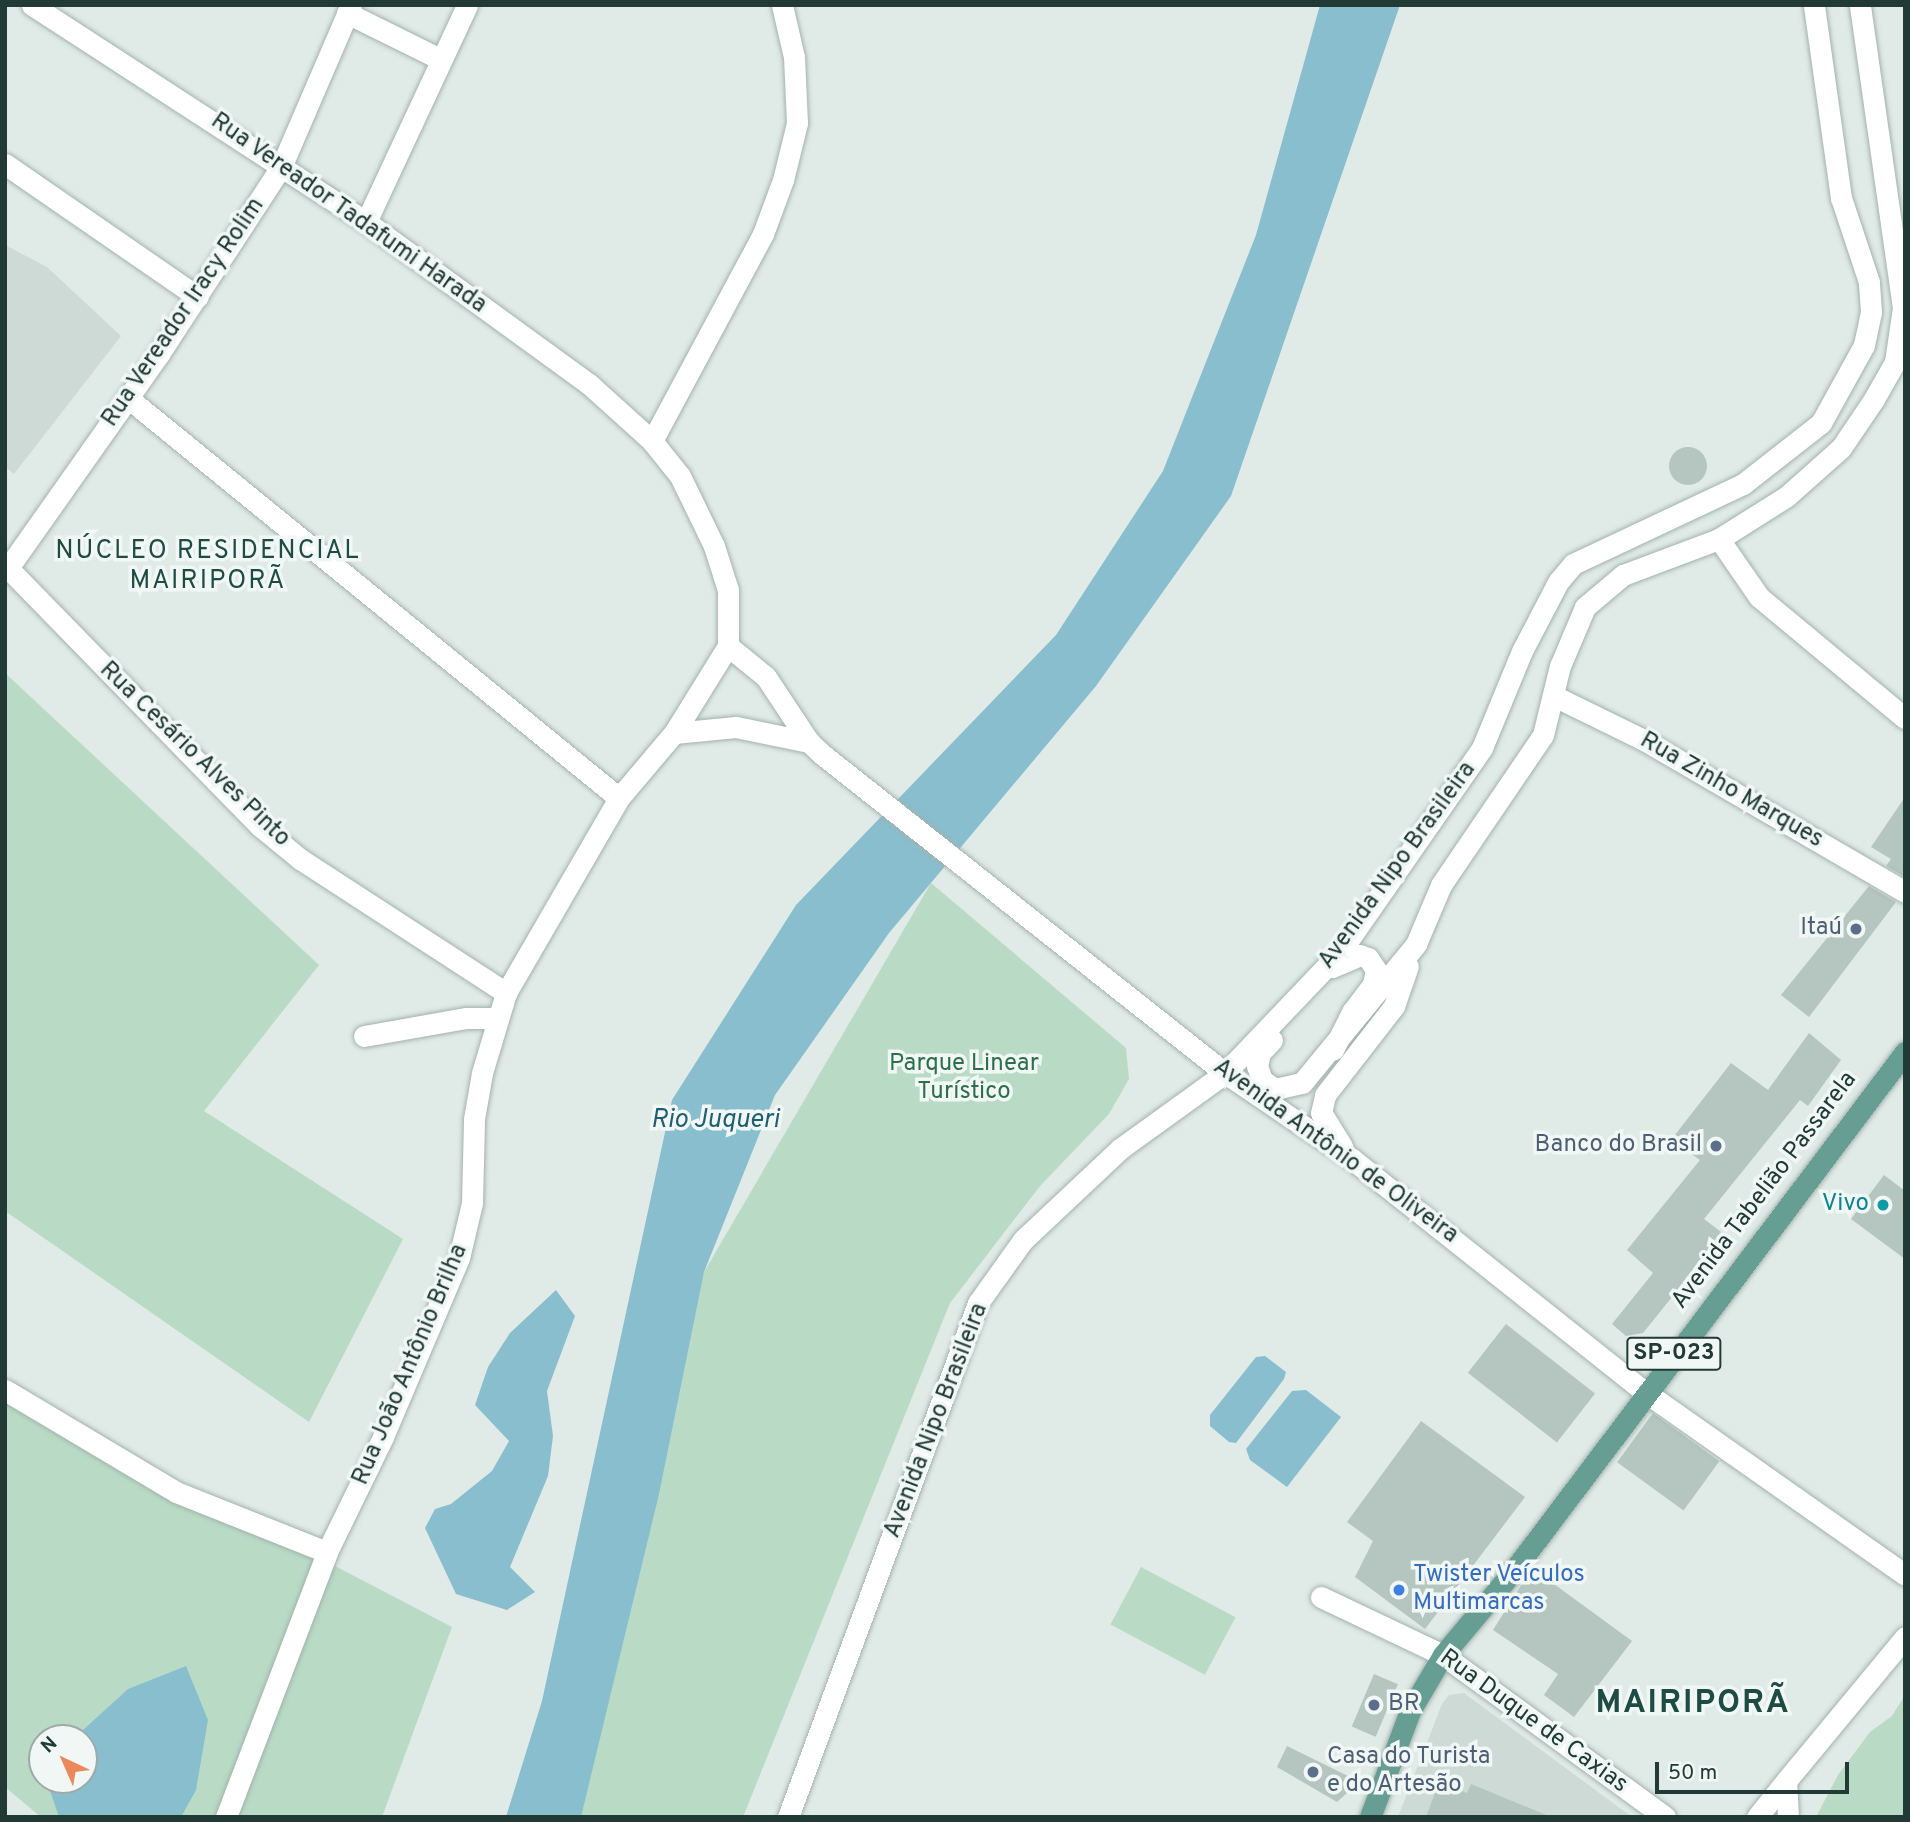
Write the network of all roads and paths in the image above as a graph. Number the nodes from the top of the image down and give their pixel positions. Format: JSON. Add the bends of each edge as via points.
{"nodes":[{"id":1,"x":32,"y":5,"type":"edge"},
{"id":2,"x":467,"y":5,"type":"edge"},
{"id":3,"x":782,"y":5,"type":"edge"},
{"id":4,"x":1814,"y":5,"type":"edge"},
{"id":5,"x":1860,"y":5,"type":"edge"},
{"id":6,"x":349,"y":9,"type":"edge"},
{"id":7,"x":440,"y":59,"type":"junction"},
{"id":8,"x":5,"y":164,"type":"edge"},
{"id":9,"x":282,"y":165,"type":"junction"},
{"id":10,"x":366,"y":222,"type":"junction"},
{"id":11,"x":198,"y":297,"type":"junction"},
{"id":12,"x":128,"y":398,"type":"junction"},
{"id":13,"x":652,"y":441,"type":"junction"},
{"id":14,"x":1718,"y":539,"type":"junction"},
{"id":15,"x":7,"y":566,"type":"edge"},
{"id":16,"x":728,"y":646,"type":"junction"},
{"id":17,"x":1553,"y":696,"type":"junction"},
{"id":18,"x":1905,"y":718,"type":"edge"},
{"id":19,"x":674,"y":733,"type":"junction"},
{"id":20,"x":816,"y":748,"type":"junction"},
{"id":21,"x":619,"y":798,"type":"junction"},
{"id":22,"x":1905,"y":892,"type":"edge"},
{"id":23,"x":1416,"y":944,"type":"junction"},
{"id":24,"x":1322,"y":973,"type":"junction"},
{"id":25,"x":506,"y":992,"type":"junction"},
{"id":26,"x":495,"y":1018,"type":"junction"},
{"id":27,"x":363,"y":1036,"type":"dead end"},
{"id":28,"x":1334,"y":1050,"type":"junction"},
{"id":29,"x":1905,"y":1052,"type":"edge"},
{"id":30,"x":1225,"y":1073,"type":"junction"},
{"id":31,"x":1352,"y":1158,"type":"junction"},
{"id":32,"x":5,"y":1390,"type":"edge"},
{"id":33,"x":1645,"y":1392,"type":"junction"},
{"id":34,"x":327,"y":1552,"type":"junction"},
{"id":35,"x":1905,"y":1575,"type":"edge"},
{"id":36,"x":1321,"y":1597,"type":"dead end"},
{"id":37,"x":1905,"y":1637,"type":"edge"},
{"id":38,"x":1443,"y":1655,"type":"junction"},
{"id":39,"x":1786,"y":1781,"type":"junction"},
{"id":40,"x":226,"y":1817,"type":"edge"},
{"id":41,"x":788,"y":1817,"type":"edge"},
{"id":42,"x":1370,"y":1817,"type":"edge"},
{"id":43,"x":1665,"y":1817,"type":"edge"},
{"id":44,"x":1757,"y":1817,"type":"edge"},
{"id":45,"x":1788,"y":1817,"type":"edge"}],
"edges":[{"from":1,"to":9,"type":"street","name":"Rua Vereador Tadafumi Harada"},
{"from":2,"to":7,"type":"street"},
{"from":3,"to":13,"type":"street","via":[[794,57],[797,123],[783,180],[763,234]]},
{"from":4,"to":24,"type":"street","name":"Avenida Nipo Brasileira","via":[[1841,198],[1869,282],[1871,312],[1864,345],[1821,424],[1743,484],[1573,564],[1534,628],[1482,748]]},
{"from":5,"to":14,"type":"street","via":[[1903,308],[1895,362],[1841,448],[1787,496]]},
{"from":6,"to":7,"type":"street"},
{"from":6,"to":9,"type":"street","name":"Rua Vereador Iracy Rolim"},
{"from":7,"to":10,"type":"street"},
{"from":8,"to":11,"type":"street"},
{"from":9,"to":10,"type":"street","name":"Rua Vereador Tadafumi Harada"},
{"from":9,"to":11,"type":"street","name":"Rua Vereador Iracy Rolim"},
{"from":10,"to":13,"type":"street","name":"Rua Vereador Tadafumi Harada","via":[[589,384]]},
{"from":11,"to":12,"type":"street","name":"Rua Vereador Iracy Rolim"},
{"from":12,"to":15,"type":"street","name":"Rua Vereador Iracy Rolim"},
{"from":12,"to":21,"type":"street"},
{"from":13,"to":16,"type":"street","name":"Rua Vereador Tadafumi Harada","via":[[680,475],[714,546],[728,590]]},
{"from":14,"to":17,"type":"street","via":[[1623,575],[1597,596],[1572,634]]},
{"from":14,"to":18,"type":"street","via":[[1759,597]]},
{"from":15,"to":25,"type":"street","name":"Rua Cesário Alves Pinto","via":[[260,826],[300,859]]},
{"from":16,"to":19,"type":"street","name":"Rua João Antônio Brilha"},
{"from":16,"to":20,"type":"street","name":"Avenida Antônio de Oliveira","via":[[766,677]]},
{"from":17,"to":22,"type":"street","name":"Rua Zinho Marques","via":[[1655,746]]},
{"from":17,"to":23,"type":"street","via":[[1543,735],[1441,885]]},
{"from":19,"to":20,"type":"street","name":"Avenida Antônio de Oliveira","via":[[736,727]]},
{"from":19,"to":21,"type":"street","name":"Rua João Antônio Brilha"},
{"from":20,"to":30,"type":"street","name":"Avenida Antônio de Oliveira"},
{"from":21,"to":25,"type":"street","name":"Rua João Antônio Brilha"},
{"from":23,"to":28,"type":"street"},
{"from":23,"to":31,"type":"street","via":[[1394,1006],[1325,1095],[1321,1113]]},
{"from":24,"to":28,"type":"street","via":[[1347,957],[1360,955],[1368,957],[1376,970],[1373,984],[1352,1012]]},
{"from":24,"to":28,"type":"street","via":[[1303,1008],[1260,1053],[1257,1066],[1262,1080],[1275,1088],[1292,1088]]},
{"from":24,"to":30,"type":"street","name":"Avenida Nipo Brasileira"},
{"from":25,"to":26,"type":"street","name":"Rua João Antônio Brilha"},
{"from":26,"to":27,"type":"street","via":[[466,1018]]},
{"from":26,"to":34,"type":"street","name":"Rua João Antônio Brilha","via":[[474,1119],[468,1230],[383,1437]]},
{"from":29,"to":33,"type":"main road","name":"Avenida Tabelião Passarela","number":"SP-023"},
{"from":30,"to":31,"type":"street","name":"Avenida Antônio de Oliveira"},
{"from":30,"to":41,"type":"street","name":"Avenida Nipo Brasileira","via":[[1121,1148],[1023,1240],[978,1303]]},
{"from":31,"to":33,"type":"street","name":"Avenida Antônio de Oliveira"},
{"from":32,"to":34,"type":"street","via":[[176,1492]]},
{"from":33,"to":35,"type":"street","name":"Avenida Antônio de Oliveira"},
{"from":33,"to":38,"type":"main road","name":"Avenida Tabelião Passarela","number":"SP-023","via":[[1514,1570]]},
{"from":34,"to":40,"type":"street","name":"Rua João Antônio Brilha"},
{"from":36,"to":38,"type":"street","name":"Rua Duque de Caxias"},
{"from":37,"to":39,"type":"street"},
{"from":38,"to":42,"type":"main road","name":"Avenida Tabelião Passarela","number":"SP-023","via":[[1410,1711]]},
{"from":38,"to":43,"type":"street","name":"Rua Duque de Caxias"},
{"from":39,"to":44,"type":"street"},
{"from":39,"to":45,"type":"street"}]}
